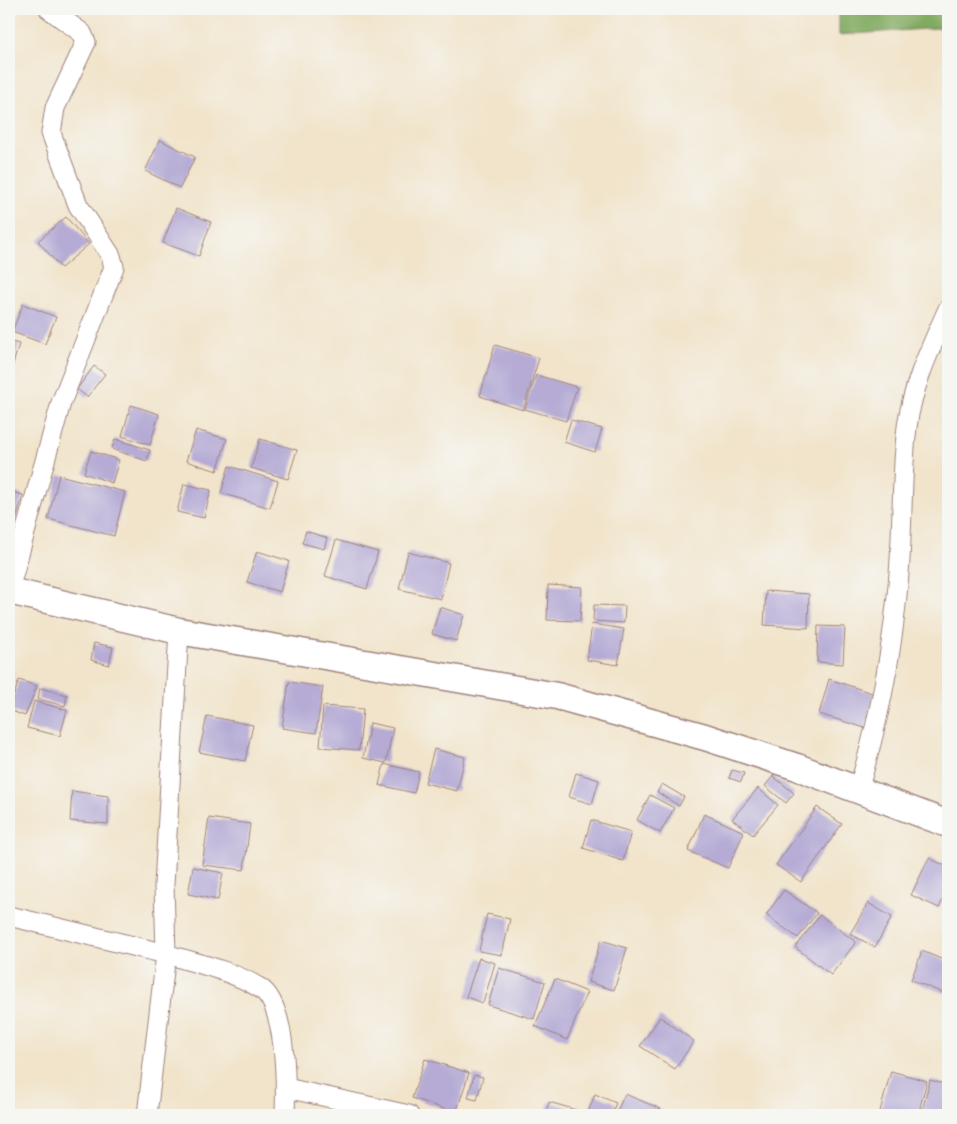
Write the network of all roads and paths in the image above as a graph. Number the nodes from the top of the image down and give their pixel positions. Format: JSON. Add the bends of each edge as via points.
{"nodes":[{"id":1,"x":48,"y":9,"type":"edge"},
{"id":2,"x":948,"y":309,"type":"edge"},
{"id":3,"x":9,"y":591,"type":"edge"},
{"id":4,"x":179,"y":631,"type":"junction"},
{"id":5,"x":858,"y":790,"type":"junction"},
{"id":6,"x":948,"y":824,"type":"edge"},
{"id":7,"x":9,"y":916,"type":"edge"},
{"id":8,"x":166,"y":954,"type":"junction"},
{"id":9,"x":286,"y":1088,"type":"junction"},
{"id":10,"x":147,"y":1115,"type":"edge"},
{"id":11,"x":285,"y":1115,"type":"edge"},
{"id":12,"x":409,"y":1115,"type":"edge"}],
"edges":[{"from":1,"to":3,"type":"street","via":[[82,33],[86,42],[55,108],[50,133],[78,205],[111,256],[114,267],[61,403]]},
{"from":2,"to":5,"type":"street","via":[[923,365],[907,425],[900,572],[894,626],[874,740]]},
{"from":3,"to":4,"type":"street"},
{"from":4,"to":5,"type":"street","via":[[557,696],[705,737]]},
{"from":4,"to":8,"type":"street","via":[[164,884]]},
{"from":5,"to":6,"type":"street"},
{"from":7,"to":8,"type":"street"},
{"from":8,"to":9,"type":"street","via":[[244,981],[270,997],[277,1014]]},
{"from":8,"to":10,"type":"street"},
{"from":9,"to":11,"type":"street"},
{"from":9,"to":12,"type":"street"}]}
